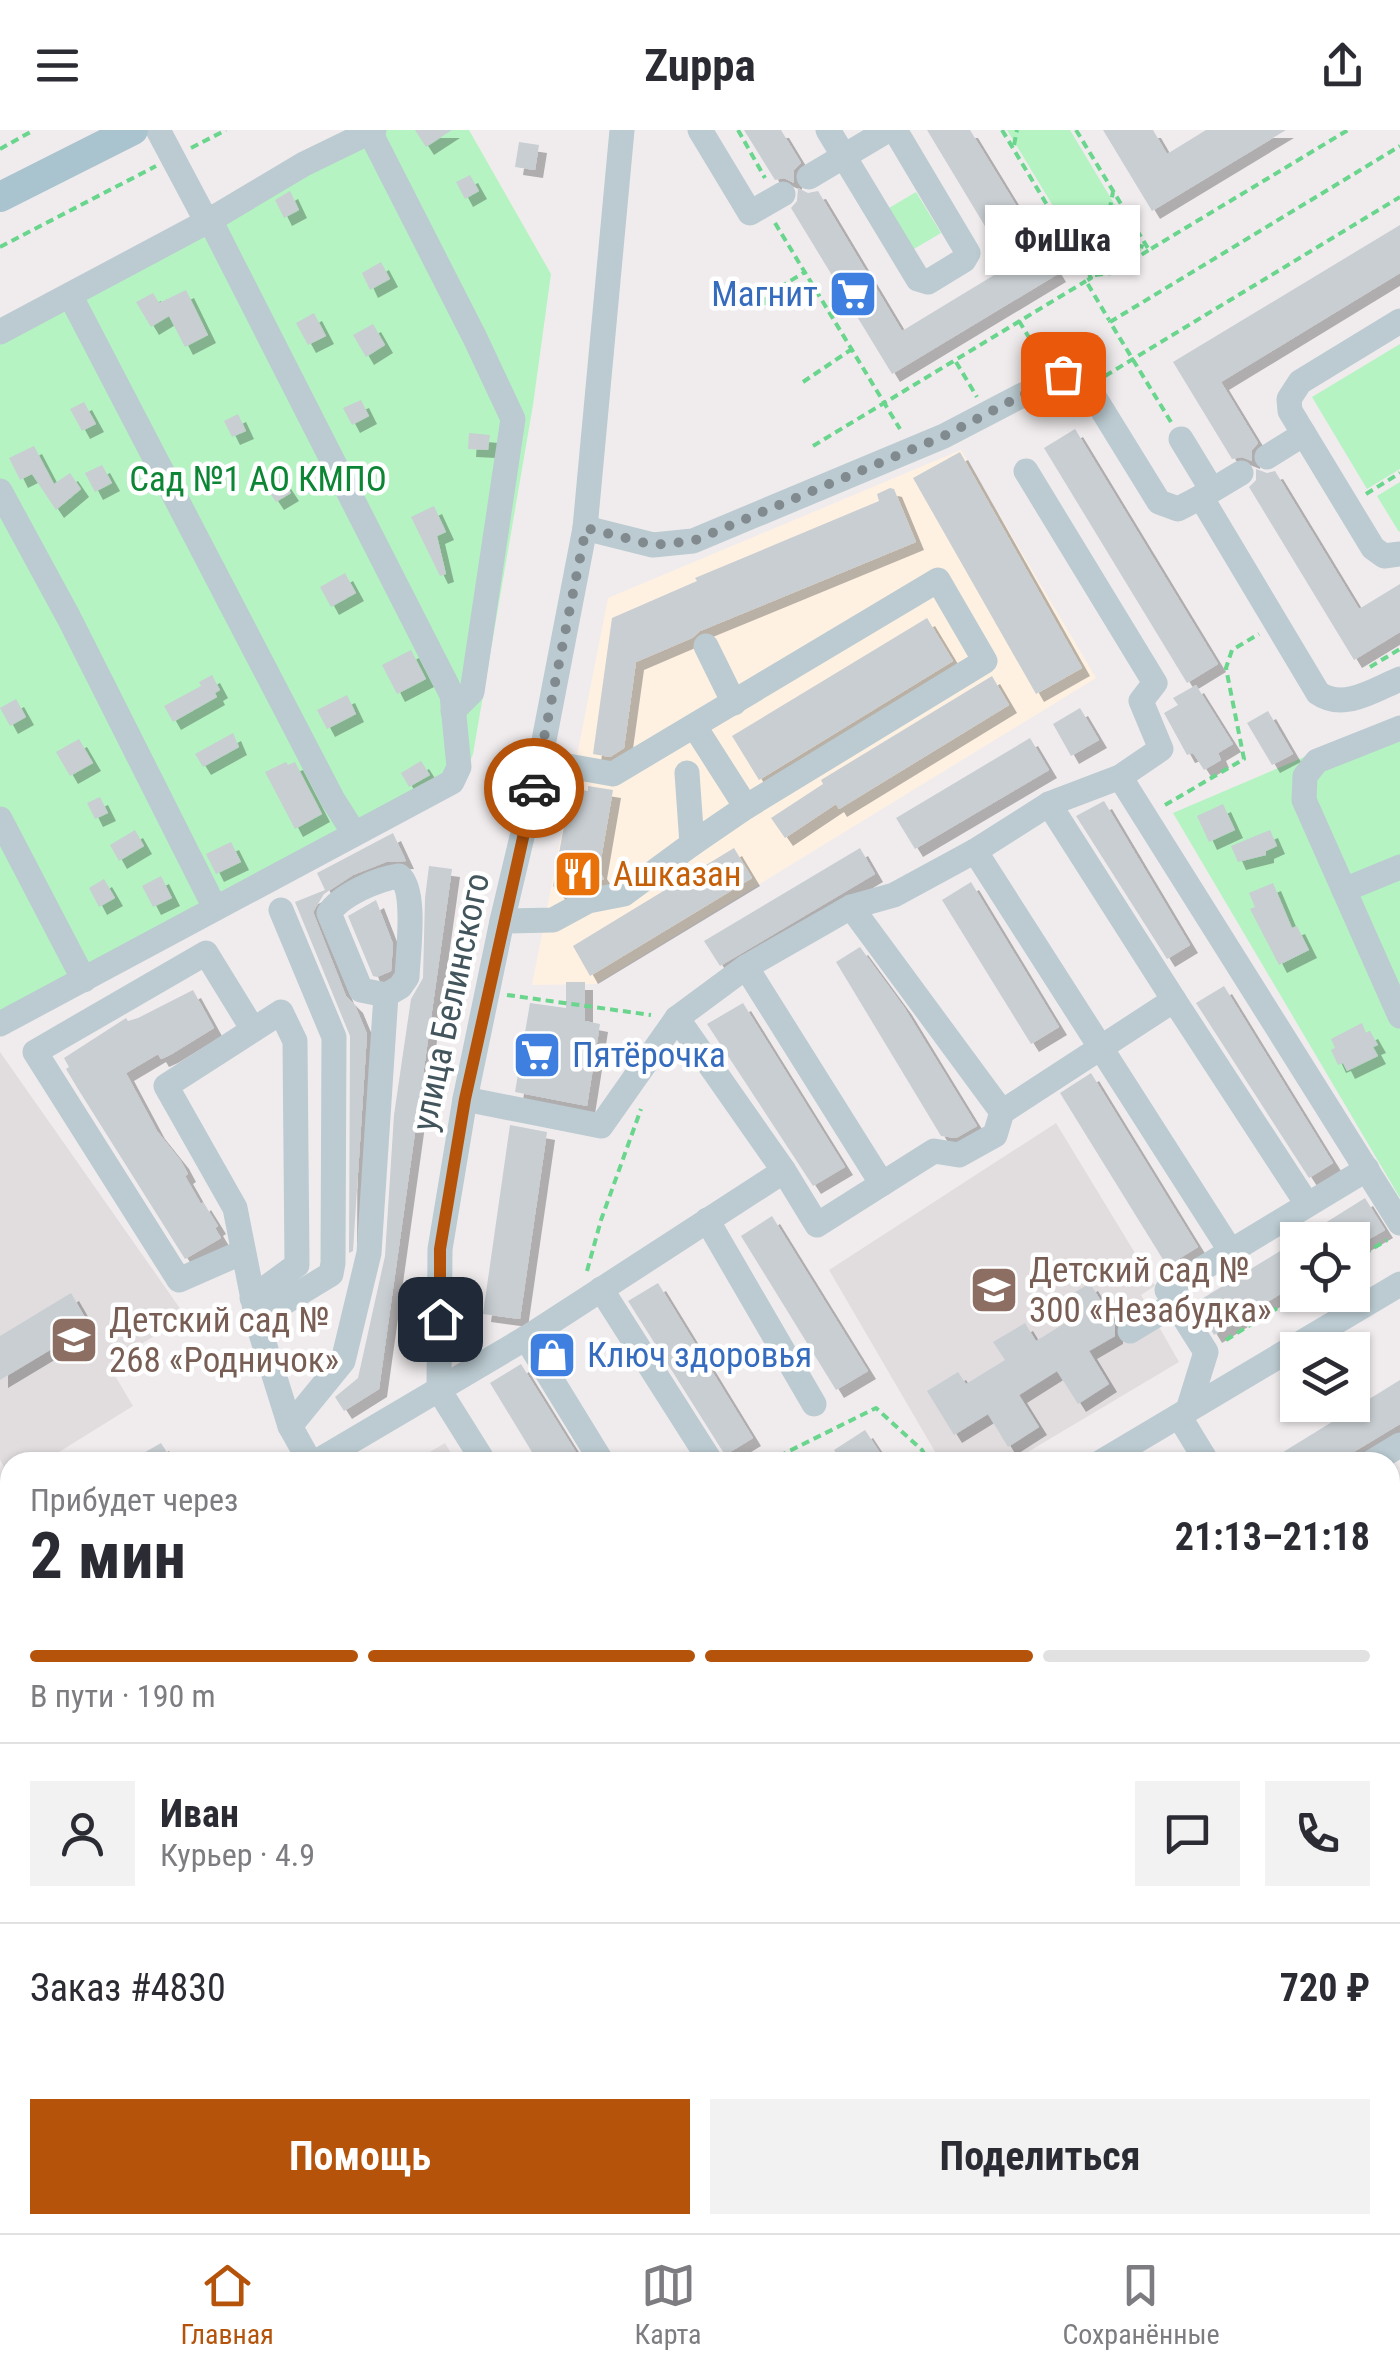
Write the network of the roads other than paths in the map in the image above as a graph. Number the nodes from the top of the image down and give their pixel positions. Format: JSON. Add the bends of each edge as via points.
{"nodes":[{"id":1,"x":132,"y":130,"type":"edge"},
{"id":2,"x":158,"y":130,"type":"edge"},
{"id":3,"x":622,"y":130,"type":"edge"},
{"id":4,"x":700,"y":130,"type":"edge"},
{"id":5,"x":828,"y":130,"type":"edge"},
{"id":6,"x":891,"y":130,"type":"edge"},
{"id":7,"x":372,"y":131,"type":"edge"},
{"id":8,"x":844,"y":156,"type":"junction"},
{"id":9,"x":810,"y":177,"type":"dead end"},
{"id":10,"x":0,"y":197,"type":"edge"},
{"id":11,"x":774,"y":199,"type":"road end"},
{"id":12,"x":210,"y":220,"type":"junction"},
{"id":13,"x":70,"y":294,"type":"junction"},
{"id":14,"x":1400,"y":322,"type":"edge"},
{"id":15,"x":0,"y":332,"type":"edge"},
{"id":16,"x":1304,"y":434,"type":"junction"},
{"id":17,"x":1181,"y":438,"type":"road end"},
{"id":18,"x":1266,"y":457,"type":"dead end"},
{"id":19,"x":1026,"y":470,"type":"dead end"},
{"id":20,"x":1240,"y":473,"type":"dead end"},
{"id":21,"x":0,"y":491,"type":"edge"},
{"id":22,"x":1207,"y":493,"type":"junction"},
{"id":23,"x":586,"y":528,"type":"junction"},
{"id":24,"x":1400,"y":554,"type":"edge"},
{"id":25,"x":706,"y":646,"type":"dead end"},
{"id":26,"x":1400,"y":679,"type":"edge"},
{"id":27,"x":734,"y":704,"type":"junction"},
{"id":28,"x":453,"y":711,"type":"junction"},
{"id":29,"x":695,"y":728,"type":"junction"},
{"id":30,"x":1400,"y":728,"type":"edge"},
{"id":31,"x":540,"y":761,"type":"junction"},
{"id":32,"x":688,"y":773,"type":"dead end"},
{"id":33,"x":1120,"y":777,"type":"junction"},
{"id":34,"x":1049,"y":804,"type":"junction"},
{"id":35,"x":746,"y":807,"type":"junction"},
{"id":36,"x":0,"y":818,"type":"edge"},
{"id":37,"x":354,"y":832,"type":"junction"},
{"id":38,"x":692,"y":844,"type":"junction"},
{"id":39,"x":974,"y":851,"type":"junction"},
{"id":40,"x":1400,"y":867,"type":"edge"},
{"id":41,"x":1344,"y":890,"type":"junction"},
{"id":42,"x":851,"y":906,"type":"junction"},
{"id":43,"x":216,"y":908,"type":"junction"},
{"id":44,"x":280,"y":910,"type":"dead end"},
{"id":45,"x":502,"y":922,"type":"junction"},
{"id":46,"x":746,"y":967,"type":"junction"},
{"id":47,"x":84,"y":980,"type":"junction"},
{"id":48,"x":386,"y":995,"type":"junction"},
{"id":49,"x":1174,"y":1000,"type":"junction"},
{"id":50,"x":1397,"y":1003,"type":"edge"},
{"id":51,"x":677,"y":1018,"type":"junction"},
{"id":52,"x":0,"y":1024,"type":"edge"},
{"id":53,"x":252,"y":1028,"type":"junction"},
{"id":54,"x":1101,"y":1048,"type":"junction"},
{"id":55,"x":465,"y":1099,"type":"junction"},
{"id":56,"x":1002,"y":1112,"type":"junction"},
{"id":57,"x":1368,"y":1169,"type":"junction"},
{"id":58,"x":784,"y":1171,"type":"junction"},
{"id":59,"x":882,"y":1184,"type":"junction"},
{"id":60,"x":1308,"y":1204,"type":"junction"},
{"id":61,"x":707,"y":1220,"type":"junction"},
{"id":62,"x":1400,"y":1223,"type":"edge"},
{"id":63,"x":1230,"y":1250,"type":"junction"},
{"id":64,"x":244,"y":1252,"type":"junction"},
{"id":65,"x":1400,"y":1284,"type":"edge"},
{"id":66,"x":602,"y":1289,"type":"junction"},
{"id":67,"x":1176,"y":1304,"type":"junction"},
{"id":68,"x":255,"y":1308,"type":"junction"},
{"id":69,"x":1130,"y":1331,"type":"dead end"},
{"id":70,"x":526,"y":1338,"type":"junction"},
{"id":71,"x":439,"y":1390,"type":"junction"},
{"id":72,"x":814,"y":1404,"type":"dead end"},
{"id":73,"x":1183,"y":1413,"type":"junction"},
{"id":74,"x":290,"y":1426,"type":"junction"},
{"id":75,"x":307,"y":1452,"type":"edge"},
{"id":76,"x":330,"y":1452,"type":"edge"},
{"id":77,"x":478,"y":1452,"type":"edge"},
{"id":78,"x":596,"y":1452,"type":"edge"},
{"id":79,"x":705,"y":1452,"type":"edge"},
{"id":80,"x":1118,"y":1452,"type":"edge"},
{"id":81,"x":1203,"y":1452,"type":"edge"}],
"edges":[{"from":1,"to":10,"type":"main road"},
{"from":2,"to":12,"type":"street"},
{"from":3,"to":23,"type":"street","name":"улица Белинского"},
{"from":4,"to":11,"type":"street","via":[[750,213]]},
{"from":5,"to":8,"type":"street"},
{"from":6,"to":8,"type":"street"},
{"from":6,"to":8,"type":"street","via":[[968,252],[928,282],[918,279]]},
{"from":7,"to":12,"type":"street"},
{"from":7,"to":28,"type":"street","via":[[513,419],[472,692]]},
{"from":8,"to":9,"type":"street"},
{"from":12,"to":13,"type":"street"},
{"from":12,"to":28,"type":"street","via":[[452,695]]},
{"from":13,"to":15,"type":"street"},
{"from":13,"to":37,"type":"street"},
{"from":14,"to":16,"type":"street","via":[[1294,387],[1289,405]]},
{"from":16,"to":18,"type":"street"},
{"from":16,"to":24,"type":"street","via":[[1378,553]]},
{"from":17,"to":22,"type":"street"},
{"from":19,"to":33,"type":"street","via":[[1155,683],[1141,701],[1161,749]]},
{"from":20,"to":22,"type":"street"},
{"from":21,"to":43,"type":"street"},
{"from":22,"to":23,"type":"street","via":[[1178,509],[1158,502],[1088,386],[1074,374],[684,543],[653,545]]},
{"from":22,"to":26,"type":"street","via":[[1313,687],[1327,699],[1347,701]]},
{"from":23,"to":31,"type":"street","name":"улица Белинского"},
{"from":25,"to":27,"type":"street"},
{"from":27,"to":29,"type":"street"},
{"from":27,"to":35,"type":"street","via":[[938,580],[985,661]]},
{"from":28,"to":37,"type":"street","via":[[459,767],[452,782]]},
{"from":29,"to":31,"type":"street","via":[[614,774]]},
{"from":29,"to":35,"type":"street"},
{"from":30,"to":41,"type":"street","via":[[1317,762],[1304,776],[1304,800]]},
{"from":31,"to":45,"type":"street","name":"улица Белинского"},
{"from":32,"to":38,"type":"street"},
{"from":33,"to":34,"type":"street"},
{"from":33,"to":57,"type":"street"},
{"from":34,"to":39,"type":"street"},
{"from":34,"to":49,"type":"street"},
{"from":35,"to":38,"type":"street"},
{"from":36,"to":47,"type":"street"},
{"from":37,"to":43,"type":"street"},
{"from":38,"to":45,"type":"street","via":[[624,894],[588,901],[553,920]]},
{"from":39,"to":42,"type":"street","via":[[894,895]]},
{"from":39,"to":54,"type":"street"},
{"from":40,"to":41,"type":"street"},
{"from":41,"to":50,"type":"street"},
{"from":42,"to":46,"type":"street"},
{"from":42,"to":56,"type":"street"},
{"from":43,"to":47,"type":"street"},
{"from":44,"to":68,"type":"street","via":[[334,1037],[332,1268],[316,1285]]},
{"from":45,"to":55,"type":"street","name":"улица Белинского"},
{"from":46,"to":51,"type":"street"},
{"from":46,"to":59,"type":"street"},
{"from":47,"to":52,"type":"street"},
{"from":48,"to":48,"type":"street","via":[[362,990],[329,913],[346,898],[399,876],[410,899],[407,977]]},
{"from":48,"to":74,"type":"street","via":[[369,1253],[343,1361]]},
{"from":49,"to":54,"type":"street"},
{"from":49,"to":60,"type":"street"},
{"from":51,"to":55,"type":"street","via":[[602,1126]]},
{"from":51,"to":58,"type":"street"},
{"from":53,"to":64,"type":"street","via":[[166,1086],[235,1208]]},
{"from":53,"to":64,"type":"street","via":[[206,953],[34,1052],[179,1280]]},
{"from":53,"to":68,"type":"street","via":[[281,1012],[294,1040],[297,1247],[297,1265]]},
{"from":54,"to":56,"type":"street"},
{"from":54,"to":63,"type":"street"},
{"from":55,"to":71,"type":"street","name":"улица Белинского","via":[[440,1249]]},
{"from":56,"to":59,"type":"street","via":[[994,1135],[959,1155],[934,1151]]},
{"from":57,"to":60,"type":"street"},
{"from":57,"to":62,"type":"street"},
{"from":58,"to":59,"type":"street","via":[[817,1224]]},
{"from":58,"to":61,"type":"street"},
{"from":60,"to":63,"type":"street"},
{"from":61,"to":66,"type":"street"},
{"from":61,"to":72,"type":"street"},
{"from":63,"to":67,"type":"street","via":[[1167,1290]]},
{"from":64,"to":68,"type":"street"},
{"from":65,"to":73,"type":"street"},
{"from":66,"to":70,"type":"street"},
{"from":66,"to":79,"type":"street"},
{"from":67,"to":69,"type":"street"},
{"from":67,"to":73,"type":"street","via":[[1206,1352]]},
{"from":68,"to":74,"type":"street"},
{"from":70,"to":71,"type":"street"},
{"from":70,"to":78,"type":"street"},
{"from":71,"to":76,"type":"street"},
{"from":71,"to":77,"type":"street"},
{"from":73,"to":80,"type":"street"},
{"from":73,"to":81,"type":"street"},
{"from":74,"to":75,"type":"street"}]}
